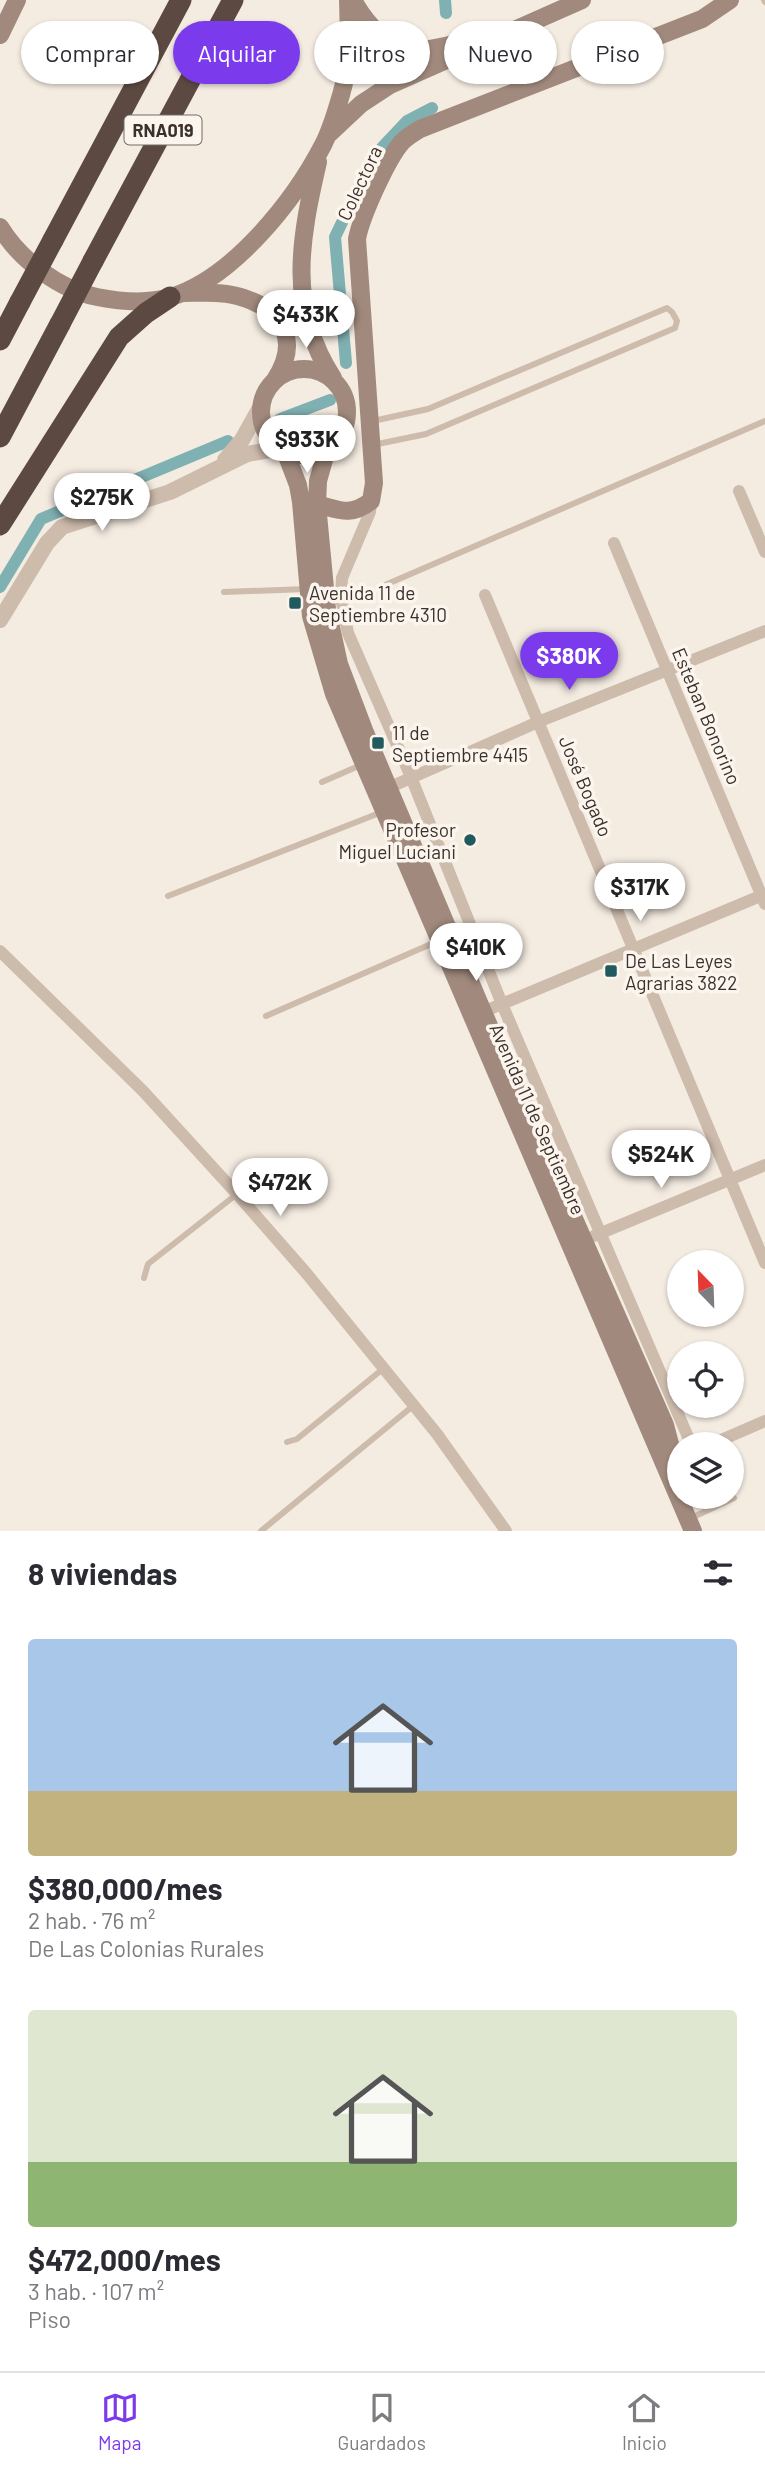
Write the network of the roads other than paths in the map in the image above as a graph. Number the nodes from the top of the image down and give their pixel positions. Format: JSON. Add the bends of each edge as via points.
{"nodes":[{"id":1,"x":17,"y":0,"type":"edge"},
{"id":2,"x":181,"y":0,"type":"edge"},
{"id":3,"x":233,"y":0,"type":"edge"},
{"id":4,"x":351,"y":0,"type":"edge"},
{"id":5,"x":560,"y":0,"type":"edge"},
{"id":6,"x":582,"y":0,"type":"edge"},
{"id":7,"x":730,"y":0,"type":"edge"},
{"id":8,"x":0,"y":35,"type":"edge"},
{"id":9,"x":324,"y":142,"type":"junction"},
{"id":10,"x":0,"y":227,"type":"edge"},
{"id":11,"x":175,"y":295,"type":"junction"},
{"id":12,"x":0,"y":340,"type":"edge"},
{"id":13,"x":275,"y":380,"type":"junction"},
{"id":14,"x":335,"y":381,"type":"junction"},
{"id":15,"x":261,"y":406,"type":"junction"},
{"id":16,"x":765,"y":421,"type":"edge"},
{"id":17,"x":370,"y":422,"type":"junction"},
{"id":18,"x":0,"y":437,"type":"edge"},
{"id":19,"x":372,"y":445,"type":"junction"},
{"id":20,"x":327,"y":449,"type":"junction"},
{"id":21,"x":283,"y":450,"type":"junction"},
{"id":22,"x":218,"y":467,"type":"junction"},
{"id":23,"x":739,"y":491,"type":"dead end"},
{"id":24,"x":371,"y":501,"type":"junction"},
{"id":25,"x":317,"y":504,"type":"junction"},
{"id":26,"x":0,"y":525,"type":"edge"},
{"id":27,"x":614,"y":543,"type":"dead end"},
{"id":28,"x":765,"y":552,"type":"edge"},
{"id":29,"x":385,"y":585,"type":"dead end"},
{"id":30,"x":308,"y":589,"type":"junction"},
{"id":31,"x":224,"y":592,"type":"dead end"},
{"id":32,"x":485,"y":595,"type":"dead end"},
{"id":33,"x":0,"y":620,"type":"edge"},
{"id":34,"x":765,"y":631,"type":"edge"},
{"id":35,"x":668,"y":671,"type":"junction"},
{"id":36,"x":538,"y":722,"type":"junction"},
{"id":37,"x":363,"y":765,"type":"junction"},
{"id":38,"x":411,"y":777,"type":"junction"},
{"id":39,"x":322,"y":782,"type":"dead end"},
{"id":40,"x":388,"y":788,"type":"junction"},
{"id":41,"x":383,"y":812,"type":"junction"},
{"id":42,"x":168,"y":896,"type":"dead end"},
{"id":43,"x":764,"y":898,"type":"edge"},
{"id":44,"x":438,"y":941,"type":"junction"},
{"id":45,"x":633,"y":949,"type":"junction"},
{"id":46,"x":0,"y":951,"type":"edge"},
{"id":47,"x":502,"y":1004,"type":"junction"},
{"id":48,"x":477,"y":1015,"type":"junction"},
{"id":49,"x":266,"y":1016,"type":"dead end"},
{"id":50,"x":765,"y":1165,"type":"edge"},
{"id":51,"x":730,"y":1180,"type":"junction"},
{"id":52,"x":237,"y":1194,"type":"junction"},
{"id":53,"x":584,"y":1240,"type":"junction"},
{"id":54,"x":765,"y":1263,"type":"edge"},
{"id":55,"x":144,"y":1278,"type":"dead end"},
{"id":56,"x":384,"y":1368,"type":"junction"},
{"id":57,"x":414,"y":1405,"type":"junction"},
{"id":58,"x":765,"y":1421,"type":"edge"},
{"id":59,"x":685,"y":1432,"type":"edge"},
{"id":60,"x":740,"y":1432,"type":"edge"},
{"id":61,"x":667,"y":1433,"type":"edge"},
{"id":62,"x":287,"y":1442,"type":"dead end"},
{"id":63,"x":715,"y":1509,"type":"edge"},
{"id":64,"x":690,"y":1525,"type":"edge"},
{"id":65,"x":261,"y":1531,"type":"edge"},
{"id":66,"x":506,"y":1531,"type":"edge"}],
"edges":[{"from":1,"to":8,"type":"main road"},
{"from":2,"to":12,"type":"highway","number":"RNA019","bridge":true},
{"from":3,"to":18,"type":"highway","number":"RNA019","bridge":true},
{"from":4,"to":5,"type":"main road","via":[[384,39],[406,49],[426,50],[463,41]]},
{"from":4,"to":9,"type":"main road","via":[[342,93]]},
{"from":6,"to":9,"type":"main road","via":[[390,85],[361,104]]},
{"from":7,"to":17,"type":"main road","name":"Colectora","via":[[702,19],[420,129],[401,143],[357,239]]},
{"from":9,"to":11,"type":"main road","via":[[288,199],[255,239],[212,275]]},
{"from":9,"to":14,"type":"main road","via":[[303,239],[303,288],[309,330]]},
{"from":10,"to":11,"type":"main road","via":[[24,256],[57,281],[88,295],[122,302]]},
{"from":11,"to":13,"type":"main road","via":[[233,295],[270,313],[282,327],[288,348]]},
{"from":11,"to":26,"type":"highway","via":[[119,337]]},
{"from":13,"to":14,"type":"main road","via":[[288,372],[309,369]]},
{"from":13,"to":15,"type":"main road"},
{"from":14,"to":20,"type":"main road","via":[[345,397],[348,417],[341,435]]},
{"from":15,"to":21,"type":"main road","via":[[265,431]]},
{"from":15,"to":22,"type":"street","via":[[242,440]]},
{"from":16,"to":29,"type":"lane"},
{"from":17,"to":19,"type":"main road","name":"Colectora"},
{"from":17,"to":19,"type":"lane","via":[[428,409],[667,308],[677,321],[675,328],[426,434]]},
{"from":19,"to":24,"type":"main road","name":"Colectora"},
{"from":20,"to":21,"type":"main road","via":[[306,455]]},
{"from":20,"to":25,"type":"main road","name":"Avenida 11 de Septiembre"},
{"from":21,"to":22,"type":"street","via":[[247,454]]},
{"from":21,"to":30,"type":"main road","name":"Avenida 11 de Septiembre","via":[[298,485]]},
{"from":22,"to":33,"type":"street","via":[[170,492],[62,527],[47,542]]},
{"from":23,"to":28,"type":"street"},
{"from":24,"to":25,"type":"main road","via":[[348,512]]},
{"from":24,"to":38,"type":"street","via":[[342,578],[344,619]]},
{"from":25,"to":40,"type":"main road","name":"Avenida 11 de Septiembre","via":[[331,635]]},
{"from":27,"to":35,"type":"street","name":"Esteban Bonorino"},
{"from":30,"to":31,"type":"lane"},
{"from":30,"to":37,"type":"main road","name":"Avenida 11 de Septiembre","via":[[325,669]]},
{"from":32,"to":36,"type":"street","name":"José Bogado"},
{"from":34,"to":35,"type":"street"},
{"from":35,"to":36,"type":"street"},
{"from":35,"to":43,"type":"street","name":"Esteban Bonorino"},
{"from":36,"to":38,"type":"street"},
{"from":36,"to":45,"type":"street","name":"José Bogado"},
{"from":37,"to":39,"type":"lane"},
{"from":37,"to":41,"type":"main road","name":"Avenida 11 de Septiembre"},
{"from":38,"to":40,"type":"street"},
{"from":38,"to":47,"type":"street"},
{"from":40,"to":48,"type":"main road","name":"Avenida 11 de Septiembre"},
{"from":41,"to":42,"type":"lane"},
{"from":41,"to":44,"type":"main road","name":"Avenida 11 de Septiembre"},
{"from":43,"to":45,"type":"street"},
{"from":44,"to":48,"type":"main road","name":"Avenida 11 de Septiembre"},
{"from":44,"to":49,"type":"lane"},
{"from":45,"to":47,"type":"street"},
{"from":45,"to":51,"type":"street","name":"José Bogado"},
{"from":46,"to":52,"type":"street","via":[[143,1091]]},
{"from":47,"to":48,"type":"street"},
{"from":47,"to":53,"type":"street"},
{"from":48,"to":53,"type":"main road","name":"Avenida 11 de Septiembre"},
{"from":50,"to":51,"type":"street"},
{"from":51,"to":53,"type":"street"},
{"from":51,"to":54,"type":"street","name":"José Bogado"},
{"from":52,"to":55,"type":"lane","via":[[148,1264]]},
{"from":52,"to":56,"type":"street"},
{"from":53,"to":59,"type":"street"},
{"from":53,"to":61,"type":"main road","name":"Avenida 11 de Septiembre"},
{"from":53,"to":64,"type":"main road","name":"Avenida 11 de Septiembre","via":[[664,1466]]},
{"from":56,"to":57,"type":"street"},
{"from":56,"to":62,"type":"lane","via":[[297,1439]]},
{"from":57,"to":65,"type":"lane"},
{"from":57,"to":66,"type":"street"},
{"from":58,"to":60,"type":"street"},
{"from":63,"to":64,"type":"lane"}]}
